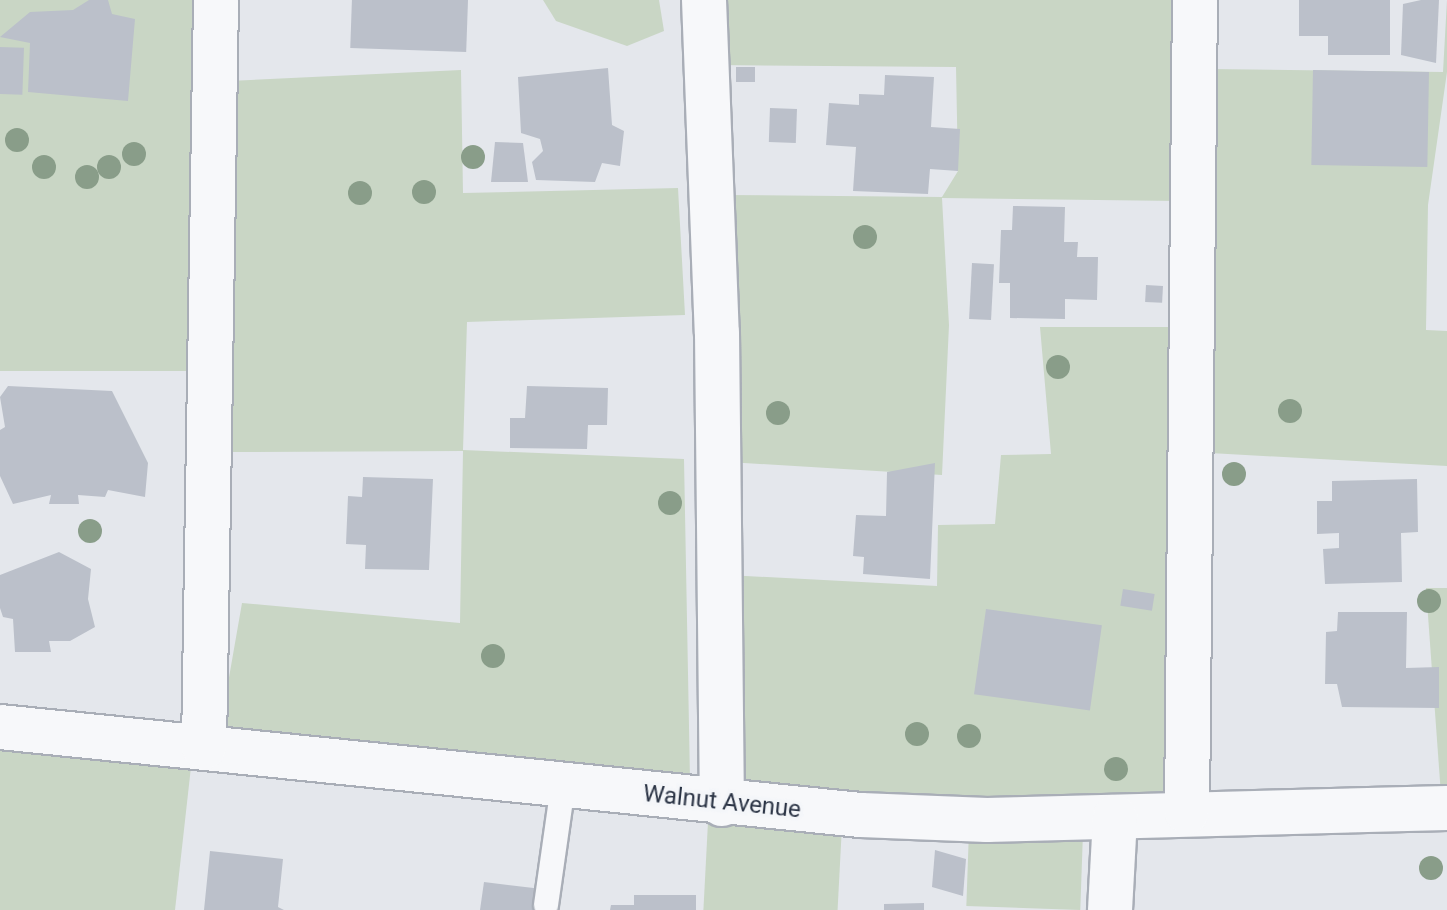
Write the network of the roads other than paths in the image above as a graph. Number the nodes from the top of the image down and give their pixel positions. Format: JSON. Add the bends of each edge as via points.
{"nodes":[{"id":1,"x":216,"y":0,"type":"edge"},
{"id":2,"x":704,"y":0,"type":"edge"},
{"id":3,"x":1195,"y":0,"type":"edge"},
{"id":4,"x":0,"y":727,"type":"edge"},
{"id":5,"x":204,"y":747,"type":"junction"},
{"id":6,"x":563,"y":786,"type":"junction"},
{"id":7,"x":722,"y":804,"type":"junction"},
{"id":8,"x":1447,"y":808,"type":"edge"},
{"id":9,"x":1187,"y":812,"type":"junction"},
{"id":10,"x":1115,"y":817,"type":"junction"},
{"id":11,"x":546,"y":905,"type":"dead end"},
{"id":12,"x":1110,"y":910,"type":"edge"}],
"edges":[{"from":1,"to":5,"type":"street"},
{"from":2,"to":7,"type":"street","via":[[717,333]]},
{"from":3,"to":9,"type":"street"},
{"from":4,"to":5,"type":"street","name":"Walnut Avenue"},
{"from":5,"to":6,"type":"street","name":"Walnut Avenue"},
{"from":6,"to":7,"type":"street","name":"Walnut Avenue"},
{"from":6,"to":11,"type":"lane"},
{"from":7,"to":10,"type":"street","name":"Walnut Avenue","via":[[987,820]]},
{"from":8,"to":9,"type":"street","name":"Walnut Avenue"},
{"from":9,"to":10,"type":"street","name":"Walnut Avenue"},
{"from":10,"to":12,"type":"street"}]}
